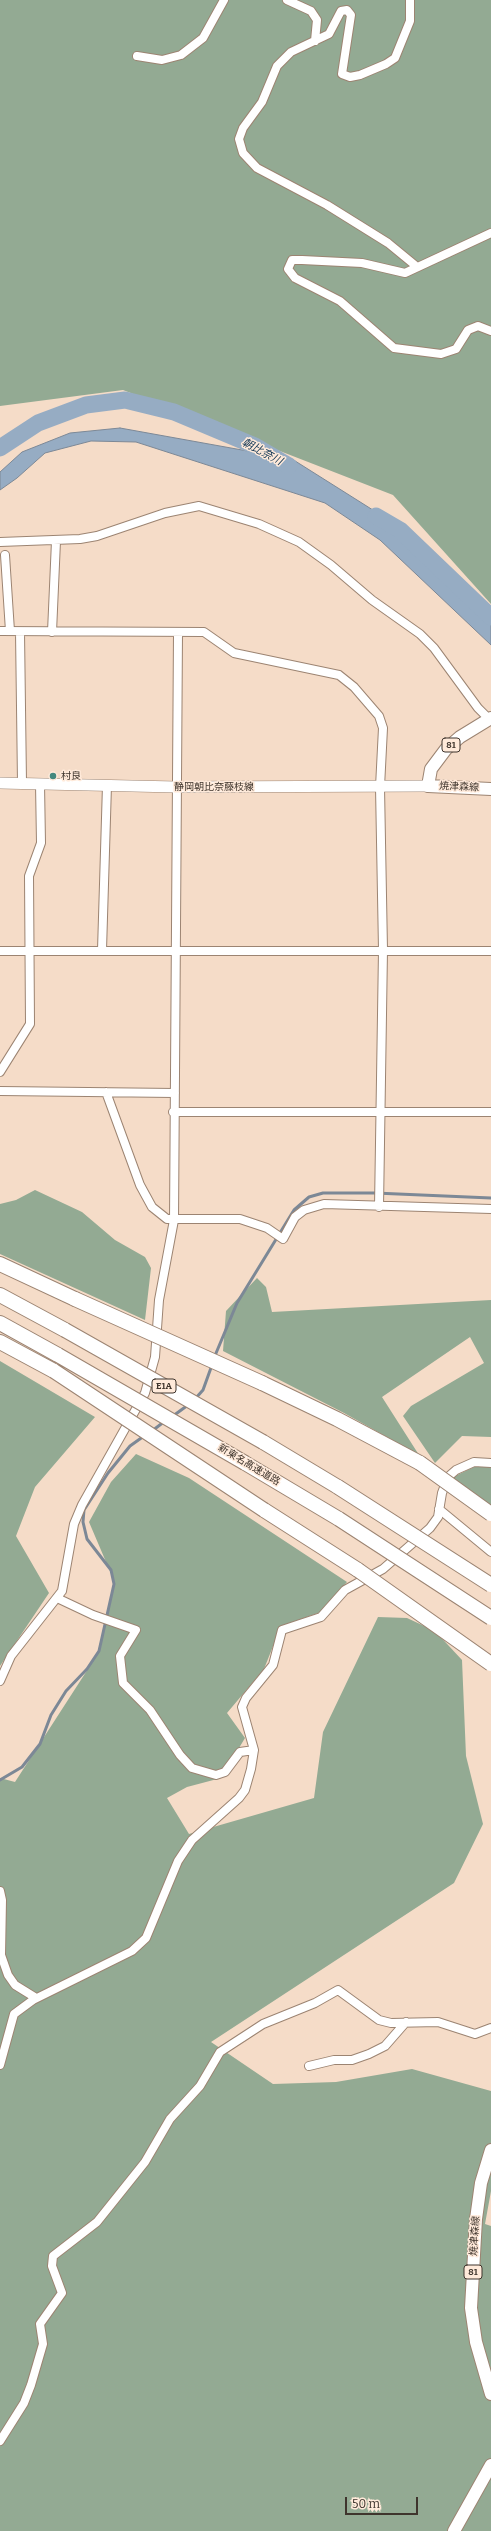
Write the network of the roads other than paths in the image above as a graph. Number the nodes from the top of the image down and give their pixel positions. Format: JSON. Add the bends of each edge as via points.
{"nodes":[{"id":1,"x":224,"y":0,"type":"edge"},
{"id":2,"x":288,"y":0,"type":"edge"},
{"id":3,"x":410,"y":0,"type":"edge"},
{"id":4,"x":315,"y":41,"type":"junction"},
{"id":5,"x":137,"y":56,"type":"dead end"},
{"id":6,"x":491,"y":233,"type":"edge"},
{"id":7,"x":416,"y":266,"type":"junction"},
{"id":8,"x":491,"y":332,"type":"edge"},
{"id":9,"x":0,"y":542,"type":"edge"},
{"id":10,"x":56,"y":542,"type":"junction"},
{"id":11,"x":6,"y":555,"type":"dead end"},
{"id":12,"x":0,"y":631,"type":"edge"},
{"id":13,"x":10,"y":631,"type":"junction"},
{"id":14,"x":20,"y":632,"type":"junction"},
{"id":15,"x":52,"y":632,"type":"junction"},
{"id":16,"x":178,"y":634,"type":"junction"},
{"id":17,"x":490,"y":719,"type":"edge"},
{"id":18,"x":0,"y":783,"type":"edge"},
{"id":19,"x":22,"y":783,"type":"junction"},
{"id":20,"x":40,"y":784,"type":"junction"},
{"id":21,"x":107,"y":785,"type":"junction"},
{"id":22,"x":428,"y":786,"type":"junction"},
{"id":23,"x":176,"y":787,"type":"junction"},
{"id":24,"x":380,"y":787,"type":"junction"},
{"id":25,"x":491,"y":789,"type":"edge"},
{"id":26,"x":102,"y":950,"type":"junction"},
{"id":27,"x":383,"y":950,"type":"junction"},
{"id":28,"x":0,"y":951,"type":"edge"},
{"id":29,"x":28,"y":951,"type":"junction"},
{"id":30,"x":175,"y":951,"type":"junction"},
{"id":31,"x":491,"y":951,"type":"edge"},
{"id":32,"x":0,"y":1072,"type":"edge"},
{"id":33,"x":0,"y":1090,"type":"edge"},
{"id":34,"x":106,"y":1092,"type":"junction"},
{"id":35,"x":175,"y":1093,"type":"junction"},
{"id":36,"x":380,"y":1111,"type":"junction"},
{"id":37,"x":173,"y":1112,"type":"junction"},
{"id":38,"x":491,"y":1112,"type":"edge"},
{"id":39,"x":380,"y":1207,"type":"junction"},
{"id":40,"x":491,"y":1209,"type":"edge"},
{"id":41,"x":174,"y":1220,"type":"junction"},
{"id":42,"x":0,"y":1264,"type":"edge"},
{"id":43,"x":0,"y":1295,"type":"edge"},
{"id":44,"x":0,"y":1323,"type":"edge"},
{"id":45,"x":0,"y":1342,"type":"edge"},
{"id":46,"x":491,"y":1463,"type":"edge"},
{"id":47,"x":439,"y":1509,"type":"junction"},
{"id":48,"x":491,"y":1514,"type":"edge"},
{"id":49,"x":491,"y":1552,"type":"edge"},
{"id":50,"x":491,"y":1585,"type":"edge"},
{"id":51,"x":57,"y":1598,"type":"junction"},
{"id":52,"x":491,"y":1618,"type":"edge"},
{"id":53,"x":491,"y":1664,"type":"edge"},
{"id":54,"x":0,"y":1681,"type":"edge"},
{"id":55,"x":254,"y":1750,"type":"junction"},
{"id":56,"x":0,"y":1891,"type":"edge"},
{"id":57,"x":36,"y":1998,"type":"junction"},
{"id":58,"x":406,"y":2022,"type":"junction"},
{"id":59,"x":491,"y":2028,"type":"edge"},
{"id":60,"x":0,"y":2065,"type":"edge"},
{"id":61,"x":309,"y":2066,"type":"dead end"},
{"id":62,"x":491,"y":2150,"type":"edge"},
{"id":63,"x":491,"y":2394,"type":"edge"},
{"id":64,"x":0,"y":2441,"type":"edge"},
{"id":65,"x":491,"y":2465,"type":"edge"},
{"id":66,"x":454,"y":2531,"type":"edge"}],
"edges":[{"from":1,"to":5,"type":"street","via":[[203,38],[181,55],[162,60]]},
{"from":2,"to":4,"type":"street","via":[[311,11],[317,20]]},
{"from":3,"to":4,"type":"street","via":[[410,21],[395,58],[386,64],[360,74],[342,74],[351,15],[347,10],[341,11],[329,34]]},
{"from":4,"to":7,"type":"street","via":[[291,52],[277,66],[262,102],[243,128],[239,139],[243,153],[257,168],[327,205],[388,244]]},
{"from":6,"to":7,"type":"street","via":[[431,262]]},
{"from":7,"to":8,"type":"street","via":[[405,273],[362,263],[292,260],[288,269],[295,278],[340,301],[394,348],[441,354],[456,349],[468,330],[478,326]]},
{"from":9,"to":10,"type":"street"},
{"from":10,"to":15,"type":"street"},
{"from":10,"to":17,"type":"street","via":[[97,536],[165,513],[199,506],[259,524],[299,542],[420,634],[434,648],[478,708]]},
{"from":11,"to":13,"type":"street"},
{"from":12,"to":13,"type":"street"},
{"from":13,"to":14,"type":"street"},
{"from":14,"to":15,"type":"street"},
{"from":14,"to":19,"type":"street"},
{"from":15,"to":16,"type":"street"},
{"from":16,"to":23,"type":"street"},
{"from":16,"to":24,"type":"street","via":[[204,632],[234,653],[339,674],[379,716],[383,728]]},
{"from":17,"to":22,"type":"main road","name":"焼津森線","number":"81","via":[[460,737],[446,749],[431,768]]},
{"from":18,"to":19,"type":"main road","name":"静岡朝比奈藤枝線"},
{"from":19,"to":20,"type":"main road","name":"静岡朝比奈藤枝線"},
{"from":20,"to":21,"type":"main road","name":"静岡朝比奈藤枝線"},
{"from":20,"to":29,"type":"street","via":[[41,843],[29,876]]},
{"from":21,"to":23,"type":"main road","name":"静岡朝比奈藤枝線"},
{"from":21,"to":26,"type":"street"},
{"from":22,"to":24,"type":"main road","name":"静岡朝比奈藤枝線"},
{"from":22,"to":25,"type":"main road","name":"焼津森線"},
{"from":23,"to":24,"type":"main road","name":"静岡朝比奈藤枝線"},
{"from":23,"to":30,"type":"street"},
{"from":24,"to":27,"type":"street"},
{"from":26,"to":29,"type":"street"},
{"from":26,"to":30,"type":"street"},
{"from":27,"to":30,"type":"street"},
{"from":27,"to":31,"type":"street"},
{"from":27,"to":36,"type":"street"},
{"from":28,"to":29,"type":"street"},
{"from":29,"to":32,"type":"street","via":[[30,1024]]},
{"from":30,"to":35,"type":"street"},
{"from":33,"to":34,"type":"street"},
{"from":34,"to":35,"type":"street"},
{"from":34,"to":41,"type":"street","via":[[140,1185],[152,1207],[167,1219]]},
{"from":35,"to":37,"type":"street"},
{"from":36,"to":37,"type":"street"},
{"from":36,"to":38,"type":"street"},
{"from":36,"to":39,"type":"street"},
{"from":37,"to":41,"type":"street"},
{"from":39,"to":40,"type":"street"},
{"from":39,"to":41,"type":"street","via":[[324,1204],[313,1206],[295,1217],[283,1239],[252,1221]]},
{"from":41,"to":51,"type":"street","via":[[159,1300],[156,1358],[145,1393],[82,1505],[74,1524],[62,1591]]},
{"from":42,"to":48,"type":"highway","bridge":true,"via":[[337,1419],[420,1463]]},
{"from":43,"to":50,"type":"highway","number":"E1A","bridge":true,"via":[[263,1442]]},
{"from":44,"to":52,"type":"highway","name":"新東名高速道路","number":"E1A","bridge":true,"via":[[339,1519]]},
{"from":45,"to":53,"type":"highway","bridge":true,"via":[[54,1371],[358,1570]]},
{"from":46,"to":47,"type":"street","via":[[474,1462],[456,1470],[446,1483]]},
{"from":47,"to":49,"type":"street"},
{"from":47,"to":55,"type":"street","via":[[438,1517],[430,1528],[383,1569],[345,1590],[322,1616],[282,1630],[273,1665],[246,1698],[242,1707]]},
{"from":51,"to":54,"type":"street","via":[[11,1656]]},
{"from":51,"to":55,"type":"street","via":[[93,1615],[136,1630],[120,1656],[123,1682],[150,1710],[180,1756],[192,1768],[216,1775],[225,1772],[240,1752]]},
{"from":55,"to":57,"type":"street","via":[[245,1790],[192,1840],[178,1861],[146,1938],[132,1951]]},
{"from":56,"to":57,"type":"street","via":[[1,1955],[8,1975],[15,1985]]},
{"from":57,"to":60,"type":"street","via":[[14,2014]]},
{"from":58,"to":59,"type":"street","via":[[438,2022],[476,2034]]},
{"from":58,"to":61,"type":"street","via":[[396,2037],[369,2054],[352,2060],[334,2060]]},
{"from":58,"to":64,"type":"street","via":[[379,2020],[338,1990],[315,2003],[263,2024],[220,2052],[200,2086],[170,2119],[144,2162],[97,2222],[53,2256],[52,2266],[62,2293],[40,2324],[43,2344],[31,2385],[24,2403]]},
{"from":62,"to":63,"type":"main road","name":"焼津森線","number":"81","via":[[481,2183],[476,2219],[471,2308],[476,2342]]},
{"from":65,"to":66,"type":"main road"}]}
